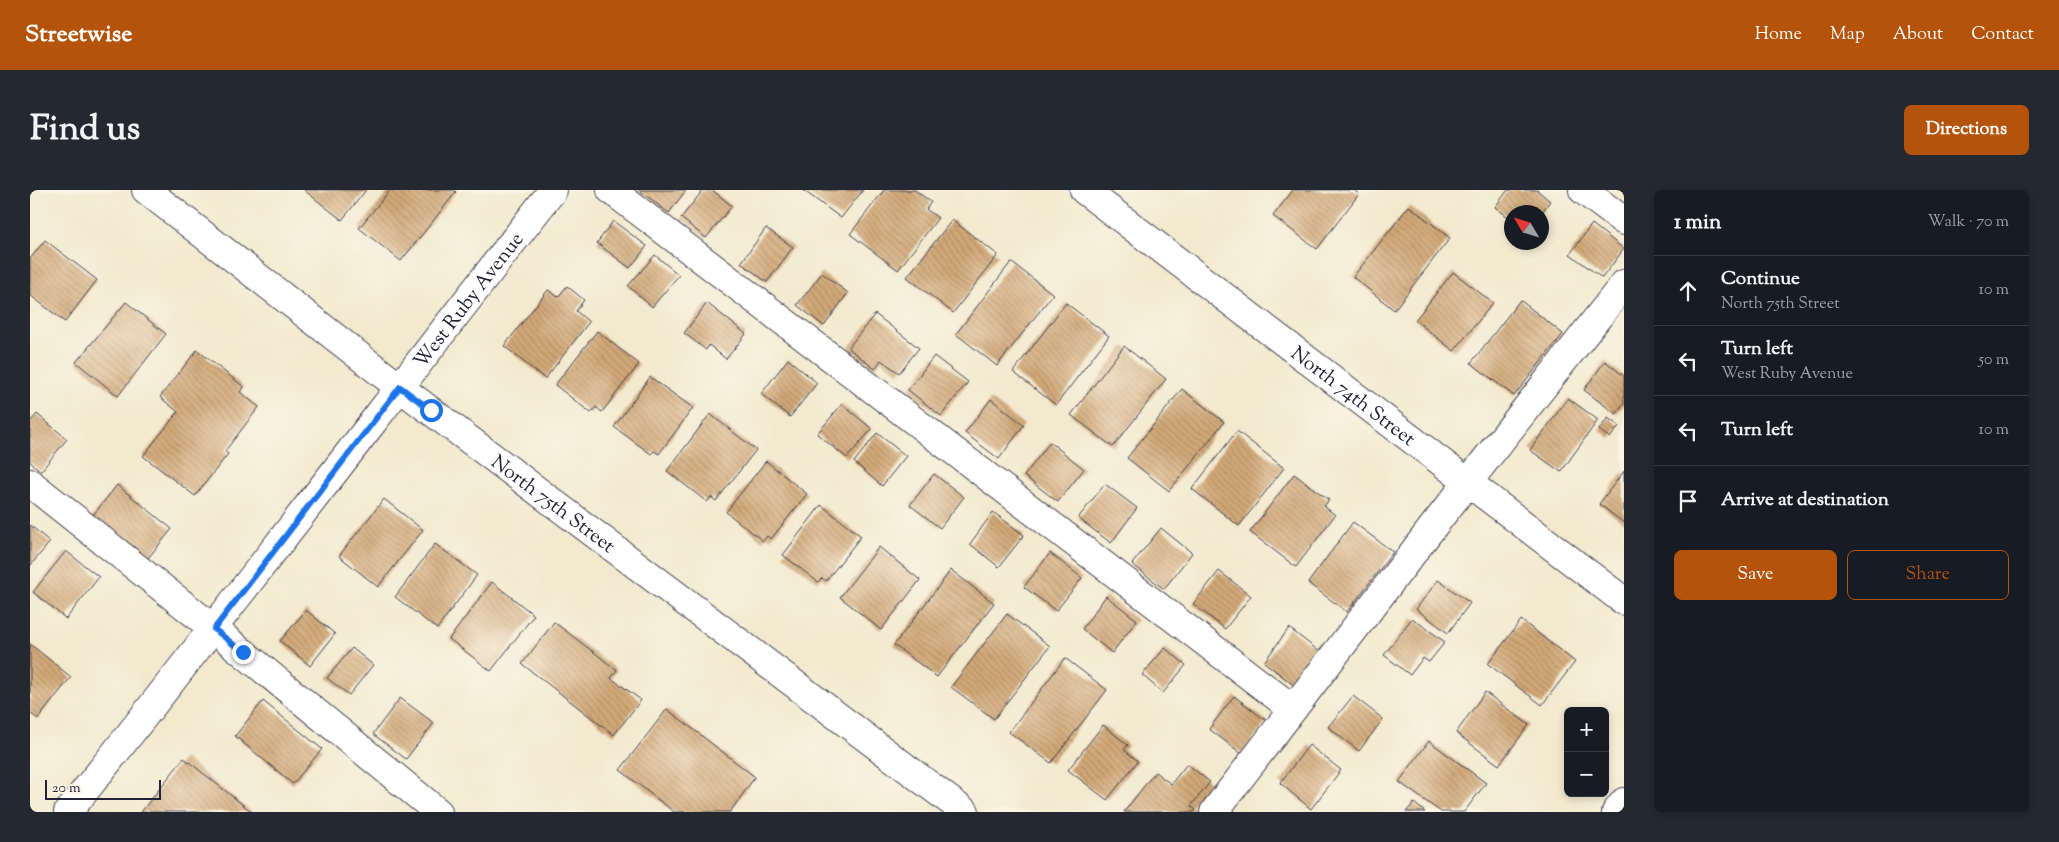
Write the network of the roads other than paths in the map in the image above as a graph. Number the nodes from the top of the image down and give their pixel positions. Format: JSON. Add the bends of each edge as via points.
{"nodes":[{"id":1,"x":146,"y":190,"type":"edge"},
{"id":2,"x":553,"y":190,"type":"edge"},
{"id":3,"x":611,"y":190,"type":"edge"},
{"id":4,"x":1084,"y":190,"type":"edge"},
{"id":5,"x":1583,"y":190,"type":"edge"},
{"id":6,"x":1624,"y":221,"type":"edge"},
{"id":7,"x":1624,"y":284,"type":"edge"},
{"id":8,"x":400,"y":387,"type":"junction"},
{"id":9,"x":1468,"y":482,"type":"junction"},
{"id":10,"x":30,"y":483,"type":"edge"},
{"id":11,"x":1624,"y":601,"type":"edge"},
{"id":12,"x":214,"y":629,"type":"junction"},
{"id":13,"x":1293,"y":709,"type":"junction"},
{"id":14,"x":1624,"y":802,"type":"edge"},
{"id":15,"x":68,"y":812,"type":"edge"},
{"id":16,"x":438,"y":812,"type":"edge"},
{"id":17,"x":965,"y":812,"type":"edge"},
{"id":18,"x":1214,"y":812,"type":"edge"},
{"id":19,"x":1616,"y":812,"type":"edge"}],
"edges":[{"from":1,"to":8,"type":"street","name":"North 75th Street"},
{"from":2,"to":8,"type":"street","name":"West Ruby Avenue"},
{"from":3,"to":13,"type":"street"},
{"from":4,"to":9,"type":"street","name":"North 74th Street"},
{"from":5,"to":6,"type":"street"},
{"from":7,"to":9,"type":"street"},
{"from":8,"to":12,"type":"street","name":"West Ruby Avenue"},
{"from":8,"to":17,"type":"street","name":"North 75th Street"},
{"from":9,"to":11,"type":"street","name":"North 74th Street"},
{"from":9,"to":13,"type":"street"},
{"from":10,"to":12,"type":"street"},
{"from":12,"to":15,"type":"street","name":"West Ruby Avenue"},
{"from":12,"to":16,"type":"street"},
{"from":13,"to":18,"type":"street"},
{"from":14,"to":19,"type":"street"}]}
